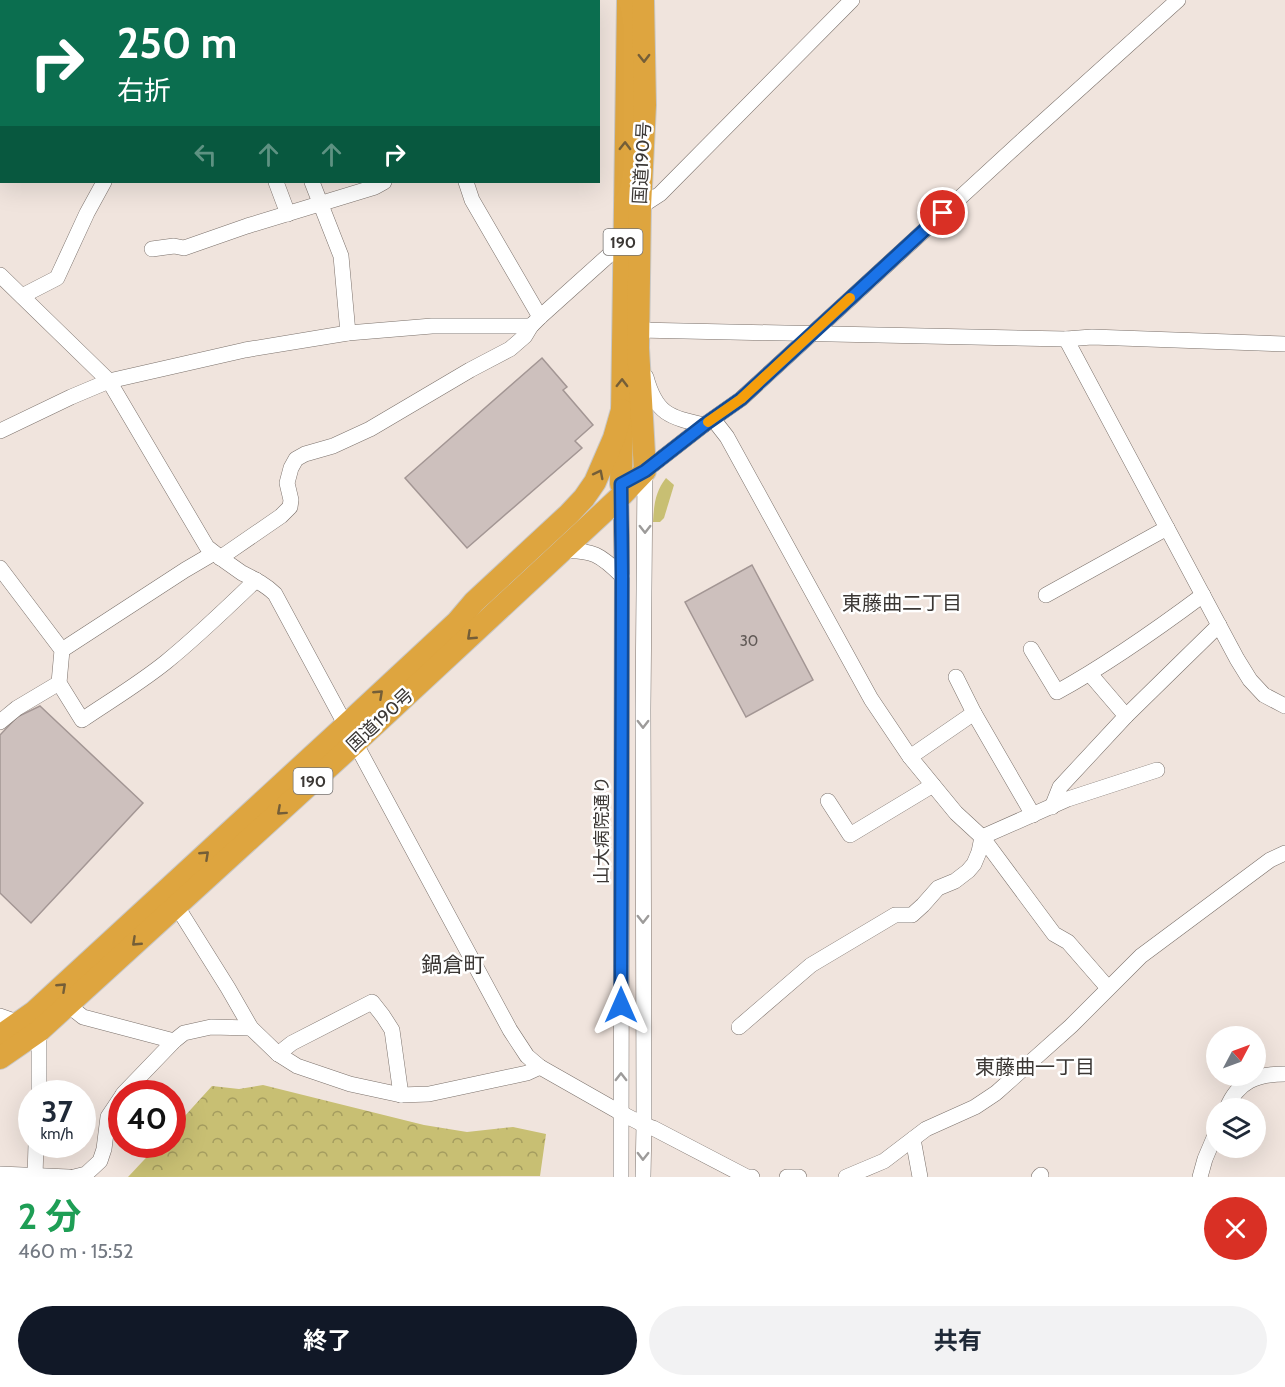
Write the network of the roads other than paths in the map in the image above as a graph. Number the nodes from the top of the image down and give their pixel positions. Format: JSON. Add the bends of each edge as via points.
{"nodes":[{"id":1,"x":628,"y":0,"type":"edge"},
{"id":2,"x":643,"y":0,"type":"edge"},
{"id":3,"x":852,"y":0,"type":"edge"},
{"id":4,"x":1178,"y":0,"type":"edge"},
{"id":5,"x":103,"y":183,"type":"edge"},
{"id":6,"x":276,"y":183,"type":"edge"},
{"id":7,"x":312,"y":183,"type":"edge"},
{"id":8,"x":382,"y":183,"type":"edge"},
{"id":9,"x":466,"y":183,"type":"edge"},
{"id":10,"x":321,"y":205,"type":"junction"},
{"id":11,"x":640,"y":207,"type":"junction"},
{"id":12,"x":288,"y":214,"type":"junction"},
{"id":13,"x":623,"y":248,"type":"junction"},
{"id":14,"x":152,"y":249,"type":"dead end"},
{"id":15,"x":0,"y":275,"type":"edge"},
{"id":16,"x":22,"y":296,"type":"junction"},
{"id":17,"x":536,"y":321,"type":"junction"},
{"id":18,"x":348,"y":333,"type":"junction"},
{"id":19,"x":812,"y":333,"type":"junction"},
{"id":20,"x":638,"y":339,"type":"junction"},
{"id":21,"x":1066,"y":339,"type":"junction"},
{"id":22,"x":1285,"y":344,"type":"edge"},
{"id":23,"x":109,"y":381,"type":"junction"},
{"id":24,"x":622,"y":410,"type":"junction"},
{"id":25,"x":709,"y":422,"type":"junction"},
{"id":26,"x":0,"y":431,"type":"edge"},
{"id":27,"x":645,"y":471,"type":"junction"},
{"id":28,"x":621,"y":490,"type":"junction"},
{"id":29,"x":1167,"y":528,"type":"junction"},
{"id":30,"x":561,"y":551,"type":"junction"},
{"id":31,"x":217,"y":556,"type":"junction"},
{"id":32,"x":0,"y":568,"type":"edge"},
{"id":33,"x":622,"y":576,"type":"junction"},
{"id":34,"x":256,"y":580,"type":"junction"},
{"id":35,"x":1046,"y":595,"type":"dead end"},
{"id":36,"x":1203,"y":595,"type":"junction"},
{"id":37,"x":457,"y":622,"type":"junction"},
{"id":38,"x":1219,"y":625,"type":"junction"},
{"id":39,"x":1031,"y":649,"type":"dead end"},
{"id":40,"x":62,"y":650,"type":"junction"},
{"id":41,"x":1090,"y":674,"type":"junction"},
{"id":42,"x":956,"y":677,"type":"dead end"},
{"id":43,"x":59,"y":683,"type":"junction"},
{"id":44,"x":1285,"y":706,"type":"edge"},
{"id":45,"x":974,"y":712,"type":"junction"},
{"id":46,"x":1126,"y":716,"type":"junction"},
{"id":47,"x":0,"y":723,"type":"edge"},
{"id":48,"x":350,"y":734,"type":"junction"},
{"id":49,"x":910,"y":757,"type":"junction"},
{"id":50,"x":1157,"y":770,"type":"dead end"},
{"id":51,"x":933,"y":785,"type":"junction"},
{"id":52,"x":828,"y":801,"type":"dead end"},
{"id":53,"x":1052,"y":807,"type":"junction"},
{"id":54,"x":1034,"y":815,"type":"junction"},
{"id":55,"x":982,"y":837,"type":"junction"},
{"id":56,"x":1285,"y":853,"type":"edge"},
{"id":57,"x":176,"y":905,"type":"junction"},
{"id":58,"x":1108,"y":988,"type":"junction"},
{"id":59,"x":68,"y":1005,"type":"junction"},
{"id":60,"x":23,"y":1021,"type":"edge"},
{"id":61,"x":739,"y":1027,"type":"dead end"},
{"id":62,"x":251,"y":1028,"type":"junction"},
{"id":63,"x":0,"y":1036,"type":"edge"},
{"id":64,"x":174,"y":1041,"type":"junction"},
{"id":65,"x":278,"y":1054,"type":"junction"},
{"id":66,"x":0,"y":1058,"type":"edge"},
{"id":67,"x":540,"y":1067,"type":"junction"},
{"id":68,"x":1285,"y":1074,"type":"edge"},
{"id":69,"x":36,"y":1080,"type":"edge"},
{"id":70,"x":136,"y":1080,"type":"edge"},
{"id":71,"x":401,"y":1095,"type":"junction"},
{"id":72,"x":1232,"y":1098,"type":"edge"},
{"id":73,"x":621,"y":1113,"type":"junction"},
{"id":74,"x":108,"y":1117,"type":"edge"},
{"id":75,"x":644,"y":1125,"type":"junction"},
{"id":76,"x":913,"y":1139,"type":"junction"},
{"id":77,"x":1206,"y":1157,"type":"edge"},
{"id":78,"x":35,"y":1158,"type":"edge"},
{"id":79,"x":0,"y":1174,"type":"edge"},
{"id":80,"x":34,"y":1176,"type":"edge"},
{"id":81,"x":69,"y":1177,"type":"edge"},
{"id":82,"x":74,"y":1177,"type":"edge"},
{"id":83,"x":621,"y":1177,"type":"edge"},
{"id":84,"x":643,"y":1177,"type":"edge"},
{"id":85,"x":746,"y":1177,"type":"edge"},
{"id":86,"x":752,"y":1177,"type":"edge"},
{"id":87,"x":787,"y":1177,"type":"edge"},
{"id":88,"x":800,"y":1177,"type":"edge"},
{"id":89,"x":846,"y":1177,"type":"edge"},
{"id":90,"x":920,"y":1177,"type":"edge"},
{"id":91,"x":1200,"y":1177,"type":"edge"}],
"edges":[{"from":13,"to":1,"type":"highway","name":"国道190号","number":"190","one_way":true},
{"from":2,"to":11,"type":"highway","name":"国道190号","number":"190","one_way":true,"via":[[645,105]]},
{"from":3,"to":11,"type":"street","via":[[660,194]]},
{"from":4,"to":19,"type":"street"},
{"from":5,"to":16,"type":"street","via":[[57,278]]},
{"from":6,"to":12,"type":"street"},
{"from":7,"to":10,"type":"street"},
{"from":8,"to":10,"type":"street"},
{"from":9,"to":17,"type":"street"},
{"from":10,"to":12,"type":"street"},
{"from":10,"to":18,"type":"street","via":[[341,256]]},
{"from":11,"to":20,"type":"highway","name":"国道190号","number":"190"},
{"from":12,"to":14,"type":"street","via":[[184,248]]},
{"from":13,"to":17,"type":"street","via":[[609,255]]},
{"from":24,"to":13,"type":"highway","name":"国道190号","number":"190","one_way":true},
{"from":15,"to":16,"type":"street"},
{"from":16,"to":23,"type":"street"},
{"from":17,"to":18,"type":"street"},
{"from":17,"to":31,"type":"street","via":[[510,349],[370,429],[296,459],[287,483],[290,507]]},
{"from":18,"to":23,"type":"street","via":[[244,350]]},
{"from":19,"to":20,"type":"street"},
{"from":19,"to":21,"type":"street"},
{"from":19,"to":25,"type":"street","via":[[741,399]]},
{"from":20,"to":25,"type":"street","via":[[650,393],[657,404],[680,419]]},
{"from":20,"to":27,"type":"highway","name":"国道190号","number":"190"},
{"from":21,"to":22,"type":"street"},
{"from":21,"to":29,"type":"street"},
{"from":23,"to":26,"type":"street"},
{"from":23,"to":31,"type":"street","via":[[197,531]]},
{"from":24,"to":28,"type":"highway","name":"国道190号","number":"190"},
{"from":37,"to":24,"type":"highway","name":"国道190号","number":"190","one_way":true,"via":[[584,498],[608,455]]},
{"from":25,"to":27,"type":"street"},
{"from":25,"to":49,"type":"street","via":[[728,437],[871,699]]},
{"from":27,"to":28,"type":"highway","name":"国道190号","number":"190"},
{"from":27,"to":75,"type":"street","one_way":true},
{"from":28,"to":30,"type":"highway","name":"国道190号","number":"190"},
{"from":28,"to":33,"type":"street","name":"山大病院通り"},
{"from":28,"to":37,"type":"highway","name":"国道190号","number":"190","via":[[608,493],[480,608]]},
{"from":29,"to":35,"type":"street"},
{"from":29,"to":36,"type":"street"},
{"from":30,"to":33,"type":"street","via":[[592,553]]},
{"from":30,"to":48,"type":"highway","name":"国道190号","number":"190","one_way":true},
{"from":31,"to":34,"type":"street"},
{"from":31,"to":40,"type":"street","via":[[185,570]]},
{"from":32,"to":40,"type":"street"},
{"from":73,"to":33,"type":"street","name":"山大病院通り","one_way":true},
{"from":34,"to":43,"type":"street","via":[[165,663],[82,720]]},
{"from":34,"to":48,"type":"street","via":[[275,594]]},
{"from":36,"to":38,"type":"street"},
{"from":36,"to":41,"type":"street"},
{"from":48,"to":37,"type":"highway","name":"国道190号","number":"190","one_way":true},
{"from":38,"to":44,"type":"street","via":[[1250,680],[1264,695]]},
{"from":38,"to":46,"type":"street"},
{"from":39,"to":41,"type":"street","via":[[1057,692]]},
{"from":40,"to":43,"type":"street"},
{"from":41,"to":46,"type":"street"},
{"from":42,"to":45,"type":"street"},
{"from":43,"to":47,"type":"street"},
{"from":45,"to":49,"type":"street"},
{"from":45,"to":54,"type":"street"},
{"from":46,"to":53,"type":"street","via":[[1060,787]]},
{"from":48,"to":57,"type":"highway","name":"国道190号","number":"190","one_way":true},
{"from":60,"to":48,"type":"highway","name":"国道190号","number":"190","one_way":true},
{"from":48,"to":67,"type":"street","via":[[510,1030],[527,1056]]},
{"from":49,"to":51,"type":"street"},
{"from":50,"to":53,"type":"street"},
{"from":51,"to":52,"type":"street","via":[[850,835]]},
{"from":51,"to":55,"type":"street"},
{"from":53,"to":54,"type":"street"},
{"from":54,"to":55,"type":"street"},
{"from":55,"to":58,"type":"street","via":[[1054,934],[1068,942]]},
{"from":55,"to":61,"type":"street","via":[[968,872],[938,888],[912,915],[895,915],[811,964]]},
{"from":56,"to":58,"type":"street","via":[[1168,935]]},
{"from":57,"to":59,"type":"highway","name":"国道190号","number":"190","one_way":true},
{"from":57,"to":62,"type":"street"},
{"from":58,"to":76,"type":"street","via":[[996,1093]]},
{"from":59,"to":60,"type":"highway","name":"国道190号","number":"190"},
{"from":59,"to":64,"type":"street","via":[[83,1017]]},
{"from":60,"to":63,"type":"highway","name":"国道190号","number":"190"},
{"from":60,"to":66,"type":"highway","name":"国道190号","number":"190"},
{"from":60,"to":69,"type":"street"},
{"from":62,"to":64,"type":"street","via":[[199,1029]]},
{"from":62,"to":65,"type":"street"},
{"from":64,"to":70,"type":"street"},
{"from":65,"to":71,"type":"street","via":[[297,1066],[350,1084]]},
{"from":65,"to":71,"type":"street","via":[[372,1002],[392,1030]]},
{"from":67,"to":71,"type":"street","via":[[429,1095]]},
{"from":67,"to":73,"type":"street"},
{"from":68,"to":72,"type":"street","via":[[1249,1080]]},
{"from":73,"to":75,"type":"street"},
{"from":73,"to":83,"type":"street","name":"山大病院通り"},
{"from":74,"to":82,"type":"street","via":[[100,1161],[86,1174]]},
{"from":75,"to":84,"type":"street","one_way":true},
{"from":75,"to":85,"type":"street"},
{"from":76,"to":89,"type":"street","via":[[884,1161]]},
{"from":76,"to":90,"type":"street"},
{"from":77,"to":91,"type":"street"},
{"from":78,"to":80,"type":"street"},
{"from":79,"to":80,"type":"street"},
{"from":80,"to":81,"type":"street"},
{"from":85,"to":86,"type":"street"},
{"from":87,"to":88,"type":"street"}]}
